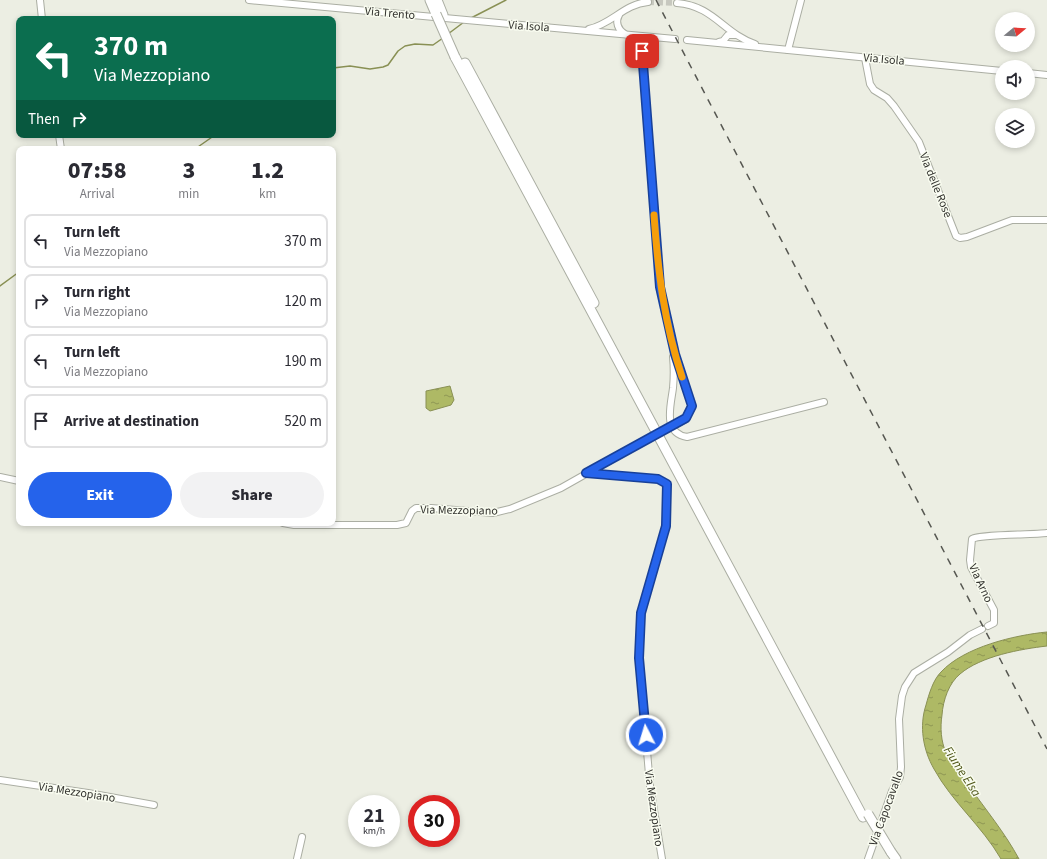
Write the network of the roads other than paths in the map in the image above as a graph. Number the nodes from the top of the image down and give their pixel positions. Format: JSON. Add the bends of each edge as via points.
{"nodes":[{"id":1,"x":40,"y":0,"type":"edge"},
{"id":2,"x":249,"y":0,"type":"edge"},
{"id":3,"x":430,"y":0,"type":"edge"},
{"id":4,"x":437,"y":0,"type":"edge"},
{"id":5,"x":801,"y":0,"type":"edge"},
{"id":6,"x":648,"y":2,"type":"dead end"},
{"id":7,"x":677,"y":3,"type":"dead end"},
{"id":8,"x":621,"y":12,"type":"junction"},
{"id":9,"x":439,"y":14,"type":"junction"},
{"id":10,"x":42,"y":16,"type":"edge"},
{"id":11,"x":609,"y":21,"type":"junction"},
{"id":12,"x":483,"y":22,"type":"joint"},
{"id":13,"x":722,"y":23,"type":"junction"},
{"id":14,"x":575,"y":30,"type":"junction"},
{"id":15,"x":617,"y":31,"type":"junction"},
{"id":16,"x":735,"y":35,"type":"junction"},
{"id":17,"x":641,"y":36,"type":"junction"},
{"id":18,"x":675,"y":39,"type":"dead end"},
{"id":19,"x":687,"y":40,"type":"dead end"},
{"id":20,"x":728,"y":41,"type":"junction"},
{"id":21,"x":766,"y":47,"type":"junction"},
{"id":22,"x":788,"y":50,"type":"junction"},
{"id":23,"x":865,"y":58,"type":"junction"},
{"id":24,"x":995,"y":70,"type":"edge"},
{"id":25,"x":1035,"y":74,"type":"edge"},
{"id":26,"x":1047,"y":75,"type":"edge"},
{"id":27,"x":1047,"y":220,"type":"edge"},
{"id":28,"x":672,"y":343,"type":"junction"},
{"id":29,"x":824,"y":402,"type":"dead end"},
{"id":30,"x":586,"y":473,"type":"junction"},
{"id":31,"x":0,"y":477,"type":"edge"},
{"id":32,"x":16,"y":480,"type":"edge"},
{"id":33,"x":336,"y":525,"type":"edge"},
{"id":34,"x":1047,"y":533,"type":"edge"},
{"id":35,"x":988,"y":626,"type":"dead end"},
{"id":36,"x":982,"y":629,"type":"dead end"},
{"id":37,"x":0,"y":780,"type":"edge"},
{"id":38,"x":154,"y":805,"type":"dead end"},
{"id":39,"x":302,"y":837,"type":"dead end"},
{"id":40,"x":890,"y":856,"type":"edge"},
{"id":41,"x":297,"y":859,"type":"edge"},
{"id":42,"x":662,"y":859,"type":"edge"},
{"id":43,"x":868,"y":859,"type":"edge"}],
"edges":[{"from":1,"to":10,"type":"street"},
{"from":2,"to":12,"type":"street","name":"Via Trento"},
{"from":3,"to":9,"type":"highway"},
{"from":4,"to":9,"type":"highway"},
{"from":5,"to":22,"type":"street"},
{"from":6,"to":8,"type":"street","name":"Via Isola","via":[[634,4]]},
{"from":7,"to":13,"type":"street","name":"Via Isola","via":[[698,7]]},
{"from":8,"to":11,"type":"street","name":"Via Isola"},
{"from":8,"to":15,"type":"street","via":[[616,20]]},
{"from":9,"to":40,"type":"highway","bridge":true,"via":[[458,56],[865,815]]},
{"from":11,"to":14,"type":"street","name":"Via Isola","via":[[598,27]]},
{"from":11,"to":15,"type":"street","via":[[614,22]]},
{"from":12,"to":14,"type":"street","name":"Via Isola"},
{"from":13,"to":16,"type":"street","name":"Via Isola"},
{"from":13,"to":20,"type":"street"},
{"from":14,"to":15,"type":"street","name":"Via Isola"},
{"from":15,"to":17,"type":"street","via":[[626,35]]},
{"from":16,"to":20,"type":"street","via":[[736,42]]},
{"from":16,"to":21,"type":"street","name":"Via Isola"},
{"from":17,"to":18,"type":"street"},
{"from":17,"to":28,"type":"street","name":"Via Mezzopiano","via":[[660,287]]},
{"from":19,"to":20,"type":"street","name":"Via Isola","via":[[717,43]]},
{"from":20,"to":21,"type":"street","name":"Via Isola"},
{"from":21,"to":22,"type":"street","name":"Via Isola"},
{"from":22,"to":23,"type":"street","name":"Via Isola"},
{"from":23,"to":24,"type":"street","name":"Via Isola"},
{"from":23,"to":27,"type":"street","name":"Via delle Rose","via":[[870,84],[874,90],[888,98],[919,142],[956,236],[967,237],[1012,220]]},
{"from":25,"to":26,"type":"street"},
{"from":28,"to":29,"type":"street","via":[[674,373],[670,419],[672,429],[680,436],[687,437]]},
{"from":28,"to":30,"type":"street","name":"Via Mezzopiano","bridge":true,"via":[[692,406],[686,418]]},
{"from":30,"to":33,"type":"street","name":"Via Mezzopiano","via":[[548,495],[502,512],[422,508],[414,509],[408,521],[403,524]]},
{"from":30,"to":42,"type":"street","name":"Via Mezzopiano","via":[[658,479],[667,484],[666,526],[641,613],[639,658],[650,786]]},
{"from":31,"to":32,"type":"street"},
{"from":34,"to":35,"type":"street","name":"Via Arno","via":[[1020,536],[982,535],[972,540],[971,567],[995,614],[994,623]]},
{"from":36,"to":43,"type":"street","name":"Via Capocavallo","via":[[914,673],[905,687],[900,719],[900,777],[892,791]]},
{"from":37,"to":38,"type":"street","name":"Via Mezzopiano"},
{"from":39,"to":41,"type":"street"}]}
